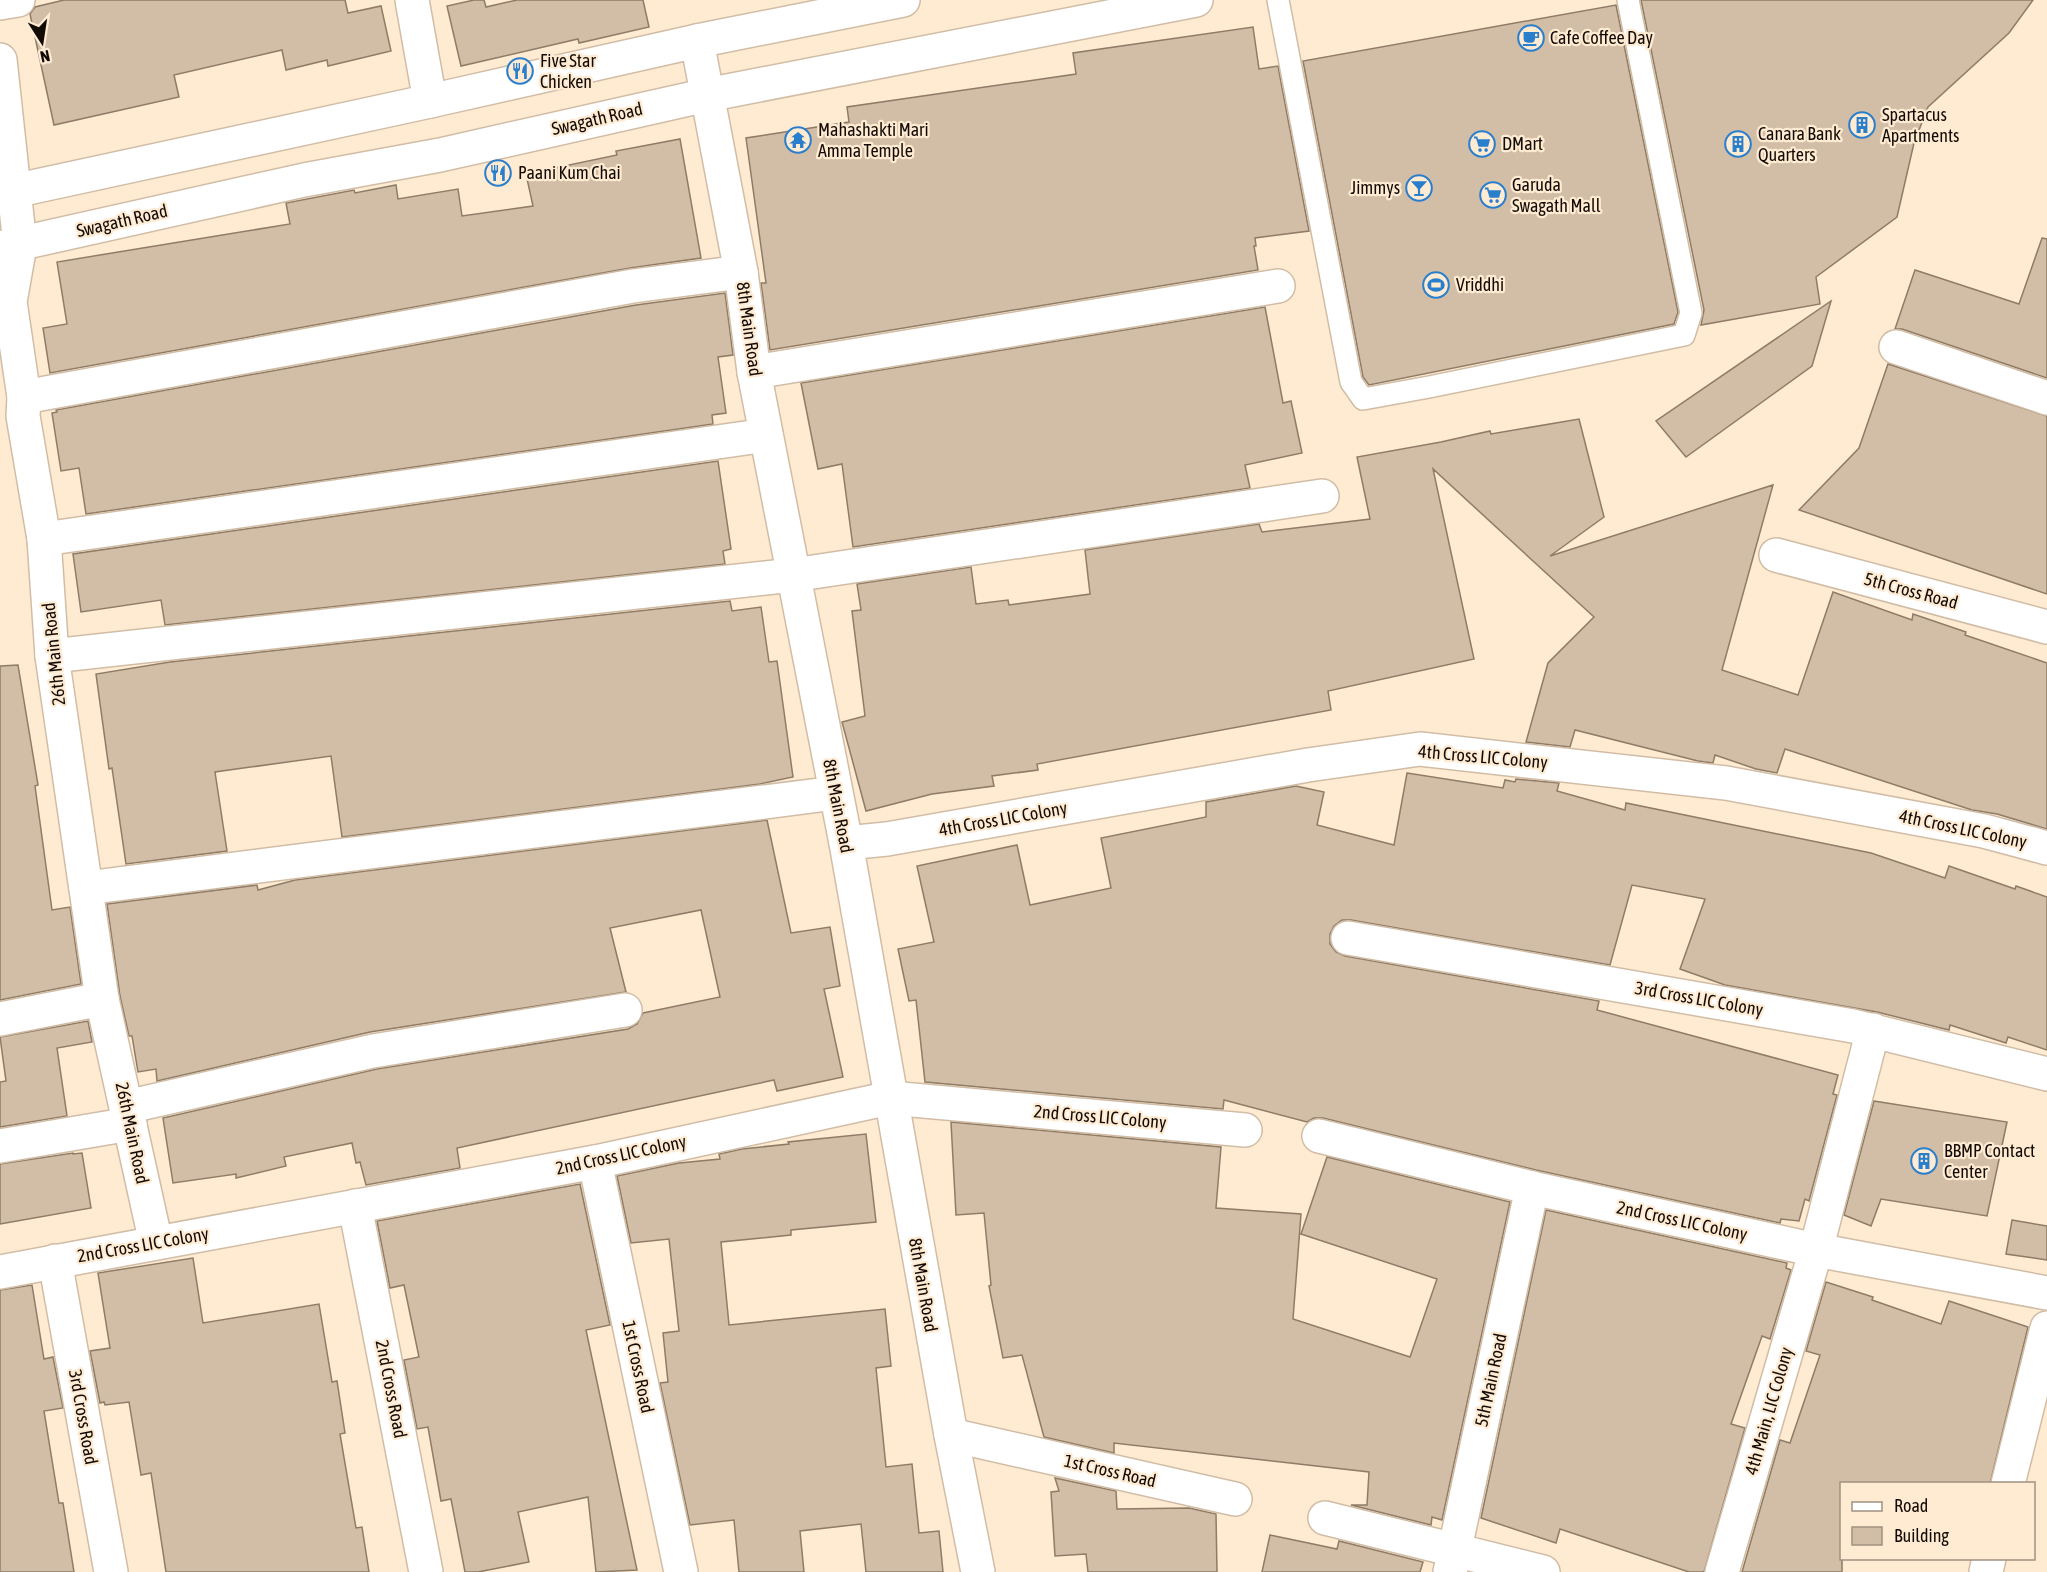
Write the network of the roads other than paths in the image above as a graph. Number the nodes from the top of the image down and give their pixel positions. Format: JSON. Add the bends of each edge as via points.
{"nodes":[{"id":1,"x":18,"y":0,"type":"edge"},
{"id":2,"x":412,"y":0,"type":"edge"},
{"id":3,"x":903,"y":0,"type":"edge"},
{"id":4,"x":1196,"y":0,"type":"edge"},
{"id":5,"x":1278,"y":0,"type":"edge"},
{"id":6,"x":1628,"y":0,"type":"edge"},
{"id":7,"x":0,"y":3,"type":"edge"},
{"id":8,"x":823,"y":8,"type":"edge"},
{"id":9,"x":697,"y":41,"type":"junction"},
{"id":10,"x":0,"y":60,"type":"edge"},
{"id":11,"x":707,"y":94,"type":"junction"},
{"id":12,"x":430,"y":101,"type":"junction"},
{"id":13,"x":7,"y":192,"type":"edge"},
{"id":14,"x":10,"y":246,"type":"edge"},
{"id":15,"x":741,"y":272,"type":"junction"},
{"id":16,"x":1278,"y":286,"type":"dead end"},
{"id":17,"x":5,"y":295,"type":"edge"},
{"id":18,"x":1896,"y":347,"type":"dead end"},
{"id":19,"x":754,"y":372,"type":"junction"},
{"id":20,"x":2047,"y":398,"type":"edge"},
{"id":21,"x":16,"y":410,"type":"edge"},
{"id":22,"x":766,"y":435,"type":"junction"},
{"id":23,"x":1322,"y":496,"type":"dead end"},
{"id":24,"x":44,"y":539,"type":"junction"},
{"id":25,"x":1776,"y":555,"type":"dead end"},
{"id":26,"x":793,"y":575,"type":"junction"},
{"id":27,"x":2047,"y":627,"type":"edge"},
{"id":28,"x":52,"y":656,"type":"junction"},
{"id":29,"x":836,"y":793,"type":"junction"},
{"id":30,"x":846,"y":843,"type":"junction"},
{"id":31,"x":2047,"y":848,"type":"edge"},
{"id":32,"x":86,"y":888,"type":"junction"},
{"id":33,"x":1348,"y":938,"type":"dead end"},
{"id":34,"x":102,"y":999,"type":"junction"},
{"id":35,"x":625,"y":1010,"type":"dead end"},
{"id":36,"x":0,"y":1019,"type":"edge"},
{"id":37,"x":1873,"y":1030,"type":"junction"},
{"id":38,"x":2047,"y":1074,"type":"edge"},
{"id":39,"x":890,"y":1098,"type":"junction"},
{"id":40,"x":128,"y":1115,"type":"junction"},
{"id":41,"x":1245,"y":1130,"type":"dead end"},
{"id":42,"x":1319,"y":1136,"type":"dead end"},
{"id":43,"x":0,"y":1146,"type":"edge"},
{"id":44,"x":595,"y":1162,"type":"junction"},
{"id":45,"x":1532,"y":1188,"type":"junction"},
{"id":46,"x":355,"y":1206,"type":"junction"},
{"id":47,"x":156,"y":1243,"type":"junction"},
{"id":48,"x":1816,"y":1250,"type":"junction"},
{"id":49,"x":56,"y":1261,"type":"junction"},
{"id":50,"x":0,"y":1272,"type":"edge"},
{"id":51,"x":2047,"y":1293,"type":"edge"},
{"id":52,"x":2047,"y":1328,"type":"edge"},
{"id":53,"x":951,"y":1435,"type":"junction"},
{"id":54,"x":2008,"y":1482,"type":"edge"},
{"id":55,"x":1235,"y":1499,"type":"dead end"},
{"id":56,"x":1325,"y":1518,"type":"dead end"},
{"id":57,"x":1452,"y":1561,"type":"edge"},
{"id":58,"x":111,"y":1572,"type":"edge"},
{"id":59,"x":426,"y":1572,"type":"edge"},
{"id":60,"x":681,"y":1572,"type":"edge"},
{"id":61,"x":978,"y":1572,"type":"edge"},
{"id":62,"x":1543,"y":1572,"type":"edge"},
{"id":63,"x":1722,"y":1572,"type":"edge"}],
"edges":[{"from":1,"to":7,"type":"street"},
{"from":2,"to":12,"type":"street"},
{"from":3,"to":8,"type":"street"},
{"from":4,"to":11,"type":"street","name":"Swagath Road"},
{"from":5,"to":6,"type":"lane","via":[[1351,382],[1363,399],[1684,335],[1691,313]]},
{"from":8,"to":9,"type":"street"},
{"from":9,"to":11,"type":"street","name":"8th Main Road"},
{"from":9,"to":12,"type":"street"},
{"from":10,"to":13,"type":"street","name":"26th Main Road"},
{"from":11,"to":14,"type":"street","name":"Swagath Road"},
{"from":11,"to":15,"type":"street","name":"8th Main Road"},
{"from":12,"to":13,"type":"street"},
{"from":13,"to":14,"type":"street","name":"26th Main Road"},
{"from":14,"to":17,"type":"street","name":"26th Main Road"},
{"from":15,"to":19,"type":"street","name":"8th Main Road"},
{"from":15,"to":21,"type":"street","via":[[633,286]]},
{"from":16,"to":19,"type":"street"},
{"from":17,"to":21,"type":"street","name":"26th Main Road"},
{"from":18,"to":20,"type":"street"},
{"from":19,"to":22,"type":"street","name":"8th Main Road"},
{"from":21,"to":24,"type":"street","name":"26th Main Road"},
{"from":22,"to":24,"type":"street"},
{"from":22,"to":26,"type":"street","name":"8th Main Road"},
{"from":23,"to":26,"type":"street"},
{"from":24,"to":28,"type":"street","name":"26th Main Road"},
{"from":25,"to":27,"type":"street","name":"5th Cross Road"},
{"from":26,"to":28,"type":"street"},
{"from":26,"to":29,"type":"street","name":"8th Main Road"},
{"from":28,"to":32,"type":"street","name":"26th Main Road"},
{"from":29,"to":30,"type":"street","name":"8th Main Road"},
{"from":29,"to":32,"type":"street"},
{"from":30,"to":31,"type":"street","name":"4th Cross LIC Colony","via":[[1420,749],[1726,783],[1984,831]]},
{"from":30,"to":39,"type":"street","name":"8th Main Road"},
{"from":32,"to":34,"type":"street","name":"26th Main Road"},
{"from":33,"to":37,"type":"street","name":"3rd Cross LIC Colony"},
{"from":34,"to":36,"type":"street"},
{"from":34,"to":40,"type":"street","name":"26th Main Road"},
{"from":35,"to":40,"type":"street","via":[[373,1051]]},
{"from":37,"to":38,"type":"street","name":"3rd Cross LIC Colony"},
{"from":37,"to":48,"type":"street","name":"4th Main, LIC Colony"},
{"from":39,"to":41,"type":"street","name":"2nd Cross LIC Colony"},
{"from":39,"to":44,"type":"street","name":"2nd Cross LIC Colony"},
{"from":39,"to":53,"type":"street","name":"8th Main Road"},
{"from":40,"to":43,"type":"street"},
{"from":40,"to":47,"type":"street","name":"26th Main Road"},
{"from":42,"to":45,"type":"street","name":"2nd Cross LIC Colony"},
{"from":44,"to":46,"type":"street","name":"2nd Cross LIC Colony"},
{"from":44,"to":60,"type":"street","name":"1st Cross Road"},
{"from":45,"to":48,"type":"street","name":"2nd Cross LIC Colony"},
{"from":45,"to":57,"type":"street","name":"5th Main Road"},
{"from":46,"to":47,"type":"street","name":"2nd Cross LIC Colony"},
{"from":46,"to":59,"type":"street","name":"2nd Cross Road"},
{"from":47,"to":49,"type":"street","name":"2nd Cross LIC Colony"},
{"from":48,"to":51,"type":"street","name":"2nd Cross LIC Colony"},
{"from":48,"to":63,"type":"street","name":"4th Main, LIC Colony"},
{"from":49,"to":50,"type":"street","name":"2nd Cross LIC Colony"},
{"from":49,"to":58,"type":"street","name":"3rd Cross Road"},
{"from":52,"to":54,"type":"street"},
{"from":53,"to":55,"type":"street","name":"1st Cross Road"},
{"from":53,"to":61,"type":"street","name":"8th Main Road"},
{"from":56,"to":57,"type":"street"},
{"from":57,"to":62,"type":"street"}]}
